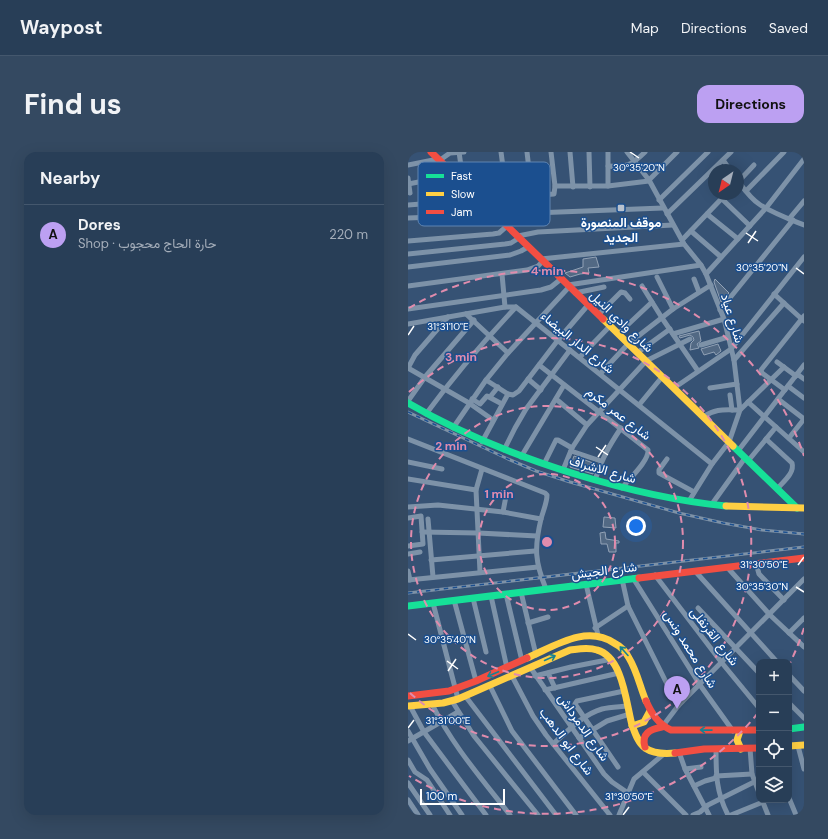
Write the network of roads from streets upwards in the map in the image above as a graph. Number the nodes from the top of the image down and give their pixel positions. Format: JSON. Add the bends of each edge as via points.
{"nodes":[{"id":1,"x":459,"y":152,"type":"edge"},
{"id":2,"x":464,"y":152,"type":"edge"},
{"id":3,"x":501,"y":152,"type":"edge"},
{"id":4,"x":527,"y":152,"type":"edge"},
{"id":5,"x":551,"y":152,"type":"edge"},
{"id":6,"x":570,"y":152,"type":"edge"},
{"id":7,"x":589,"y":152,"type":"edge"},
{"id":8,"x":608,"y":152,"type":"edge"},
{"id":9,"x":628,"y":152,"type":"edge"},
{"id":10,"x":645,"y":152,"type":"edge"},
{"id":11,"x":677,"y":152,"type":"edge"},
{"id":12,"x":708,"y":152,"type":"edge"},
{"id":13,"x":730,"y":152,"type":"edge"},
{"id":14,"x":784,"y":152,"type":"edge"},
{"id":15,"x":436,"y":156,"type":"edge"},
{"id":16,"x":804,"y":159,"type":"edge"},
{"id":17,"x":723,"y":160,"type":"junction"},
{"id":18,"x":459,"y":162,"type":"edge"},
{"id":19,"x":502,"y":162,"type":"edge"},
{"id":20,"x":528,"y":162,"type":"edge"},
{"id":21,"x":635,"y":162,"type":"junction"},
{"id":22,"x":726,"y":164,"type":"edge"},
{"id":23,"x":408,"y":165,"type":"edge"},
{"id":24,"x":754,"y":165,"type":"dead end"},
{"id":25,"x":608,"y":166,"type":"junction"},
{"id":26,"x":744,"y":175,"type":"edge"},
{"id":27,"x":418,"y":180,"type":"edge"},
{"id":28,"x":649,"y":181,"type":"junction"},
{"id":29,"x":408,"y":182,"type":"edge"},
{"id":30,"x":555,"y":186,"type":"junction"},
{"id":31,"x":608,"y":186,"type":"junction"},
{"id":32,"x":574,"y":187,"type":"junction"},
{"id":33,"x":590,"y":187,"type":"junction"},
{"id":34,"x":744,"y":188,"type":"edge"},
{"id":35,"x":746,"y":191,"type":"junction"},
{"id":36,"x":410,"y":193,"type":"dead end"},
{"id":37,"x":550,"y":194,"type":"edge"},
{"id":38,"x":659,"y":200,"type":"junction"},
{"id":39,"x":721,"y":200,"type":"edge"},
{"id":40,"x":723,"y":200,"type":"edge"},
{"id":41,"x":804,"y":201,"type":"edge"},
{"id":42,"x":418,"y":203,"type":"edge"},
{"id":43,"x":408,"y":204,"type":"edge"},
{"id":44,"x":663,"y":208,"type":"junction"},
{"id":45,"x":766,"y":208,"type":"junction"},
{"id":46,"x":550,"y":212,"type":"edge"},
{"id":47,"x":667,"y":214,"type":"junction"},
{"id":48,"x":707,"y":214,"type":"junction"},
{"id":49,"x":408,"y":218,"type":"edge"},
{"id":50,"x":418,"y":218,"type":"edge"},
{"id":51,"x":791,"y":220,"type":"junction"},
{"id":52,"x":803,"y":224,"type":"edge"},
{"id":53,"x":673,"y":225,"type":"junction"},
{"id":54,"x":507,"y":226,"type":"joint"},
{"id":55,"x":750,"y":226,"type":"junction"},
{"id":56,"x":691,"y":230,"type":"junction"},
{"id":57,"x":518,"y":237,"type":"junction"},
{"id":58,"x":738,"y":239,"type":"junction"},
{"id":59,"x":408,"y":241,"type":"edge"},
{"id":60,"x":683,"y":242,"type":"junction"},
{"id":61,"x":528,"y":247,"type":"junction"},
{"id":62,"x":408,"y":254,"type":"edge"},
{"id":63,"x":721,"y":257,"type":"junction"},
{"id":64,"x":804,"y":257,"type":"edge"},
{"id":65,"x":542,"y":260,"type":"junction"},
{"id":66,"x":701,"y":265,"type":"junction"},
{"id":67,"x":408,"y":267,"type":"edge"},
{"id":68,"x":502,"y":274,"type":"junction"},
{"id":69,"x":706,"y":274,"type":"junction"},
{"id":70,"x":657,"y":277,"type":"dead end"},
{"id":71,"x":561,"y":279,"type":"junction"},
{"id":72,"x":694,"y":279,"type":"dead end"},
{"id":73,"x":711,"y":285,"type":"junction"},
{"id":74,"x":408,"y":286,"type":"edge"},
{"id":75,"x":569,"y":286,"type":"junction"},
{"id":76,"x":642,"y":286,"type":"dead end"},
{"id":77,"x":604,"y":287,"type":"dead end"},
{"id":78,"x":699,"y":292,"type":"junction"},
{"id":79,"x":576,"y":293,"type":"junction"},
{"id":80,"x":774,"y":294,"type":"junction"},
{"id":81,"x":504,"y":296,"type":"junction"},
{"id":82,"x":630,"y":299,"type":"dead end"},
{"id":83,"x":652,"y":302,"type":"junction"},
{"id":84,"x":784,"y":303,"type":"junction"},
{"id":85,"x":588,"y":305,"type":"junction"},
{"id":86,"x":516,"y":306,"type":"junction"},
{"id":87,"x":505,"y":307,"type":"junction"},
{"id":88,"x":408,"y":309,"type":"edge"},
{"id":89,"x":673,"y":309,"type":"junction"},
{"id":90,"x":720,"y":310,"type":"junction"},
{"id":91,"x":466,"y":314,"type":"junction"},
{"id":92,"x":598,"y":315,"type":"junction"},
{"id":93,"x":448,"y":317,"type":"junction"},
{"id":94,"x":662,"y":318,"type":"junction"},
{"id":95,"x":724,"y":319,"type":"junction"},
{"id":96,"x":803,"y":319,"type":"edge"},
{"id":97,"x":474,"y":320,"type":"junction"},
{"id":98,"x":536,"y":323,"type":"junction"},
{"id":99,"x":408,"y":324,"type":"edge"},
{"id":100,"x":610,"y":326,"type":"junction"},
{"id":101,"x":671,"y":332,"type":"junction"},
{"id":102,"x":618,"y":334,"type":"junction"},
{"id":103,"x":489,"y":335,"type":"junction"},
{"id":104,"x":728,"y":337,"type":"junction"},
{"id":105,"x":690,"y":339,"type":"dead end"},
{"id":106,"x":558,"y":340,"type":"junction"},
{"id":107,"x":628,"y":344,"type":"junction"},
{"id":108,"x":680,"y":344,"type":"junction"},
{"id":109,"x":702,"y":345,"type":"dead end"},
{"id":110,"x":731,"y":349,"type":"junction"},
{"id":111,"x":570,"y":350,"type":"junction"},
{"id":112,"x":408,"y":352,"type":"edge"},
{"id":113,"x":508,"y":353,"type":"junction"},
{"id":114,"x":637,"y":353,"type":"junction"},
{"id":115,"x":415,"y":355,"type":"junction"},
{"id":116,"x":580,"y":357,"type":"junction"},
{"id":117,"x":734,"y":360,"type":"junction"},
{"id":118,"x":646,"y":361,"type":"junction"},
{"id":119,"x":777,"y":362,"type":"dead end"},
{"id":120,"x":804,"y":365,"type":"edge"},
{"id":121,"x":539,"y":366,"type":"junction"},
{"id":122,"x":784,"y":367,"type":"junction"},
{"id":123,"x":408,"y":368,"type":"edge"},
{"id":124,"x":698,"y":371,"type":"junction"},
{"id":125,"x":600,"y":374,"type":"junction"},
{"id":126,"x":552,"y":375,"type":"junction"},
{"id":127,"x":796,"y":375,"type":"junction"},
{"id":128,"x":425,"y":377,"type":"junction"},
{"id":129,"x":662,"y":377,"type":"junction"},
{"id":130,"x":528,"y":379,"type":"junction"},
{"id":131,"x":486,"y":380,"type":"junction"},
{"id":132,"x":772,"y":380,"type":"junction"},
{"id":133,"x":804,"y":380,"type":"edge"},
{"id":134,"x":737,"y":384,"type":"junction"},
{"id":135,"x":564,"y":385,"type":"junction"},
{"id":136,"x":498,"y":387,"type":"junction"},
{"id":137,"x":445,"y":388,"type":"junction"},
{"id":138,"x":674,"y":388,"type":"junction"},
{"id":139,"x":710,"y":388,"type":"dead end"},
{"id":140,"x":787,"y":388,"type":"junction"},
{"id":141,"x":541,"y":390,"type":"junction"},
{"id":142,"x":620,"y":390,"type":"junction"},
{"id":143,"x":508,"y":394,"type":"junction"},
{"id":144,"x":730,"y":394,"type":"dead end"},
{"id":145,"x":490,"y":397,"type":"junction"},
{"id":146,"x":804,"y":398,"type":"edge"},
{"id":147,"x":556,"y":399,"type":"junction"},
{"id":148,"x":778,"y":399,"type":"junction"},
{"id":149,"x":471,"y":401,"type":"junction"},
{"id":150,"x":408,"y":402,"type":"edge"},
{"id":151,"x":748,"y":402,"type":"junction"},
{"id":152,"x":502,"y":404,"type":"junction"},
{"id":153,"x":639,"y":405,"type":"junction"},
{"id":154,"x":732,"y":410,"type":"junction"},
{"id":155,"x":740,"y":410,"type":"junction"},
{"id":156,"x":599,"y":412,"type":"junction"},
{"id":157,"x":426,"y":414,"type":"junction"},
{"id":158,"x":704,"y":417,"type":"junction"},
{"id":159,"x":764,"y":417,"type":"junction"},
{"id":160,"x":804,"y":419,"type":"edge"},
{"id":161,"x":493,"y":420,"type":"junction"},
{"id":162,"x":587,"y":425,"type":"junction"},
{"id":163,"x":776,"y":427,"type":"junction"},
{"id":164,"x":453,"y":428,"type":"junction"},
{"id":165,"x":621,"y":428,"type":"junction"},
{"id":166,"x":789,"y":438,"type":"junction"},
{"id":167,"x":408,"y":439,"type":"edge"},
{"id":168,"x":766,"y":439,"type":"junction"},
{"id":169,"x":482,"y":442,"type":"junction"},
{"id":170,"x":729,"y":442,"type":"junction"},
{"id":171,"x":571,"y":449,"type":"junction"},
{"id":172,"x":504,"y":450,"type":"junction"},
{"id":173,"x":738,"y":451,"type":"junction"},
{"id":174,"x":804,"y":452,"type":"edge"},
{"id":175,"x":521,"y":457,"type":"junction"},
{"id":176,"x":667,"y":459,"type":"dead end"},
{"id":177,"x":747,"y":459,"type":"junction"},
{"id":178,"x":601,"y":461,"type":"junction"},
{"id":179,"x":408,"y":462,"type":"edge"},
{"id":180,"x":544,"y":464,"type":"junction"},
{"id":181,"x":712,"y":464,"type":"junction"},
{"id":182,"x":442,"y":469,"type":"dead end"},
{"id":183,"x":482,"y":469,"type":"junction"},
{"id":184,"x":563,"y":470,"type":"junction"},
{"id":185,"x":408,"y":479,"type":"edge"},
{"id":186,"x":595,"y":480,"type":"junction"},
{"id":187,"x":622,"y":488,"type":"junction"},
{"id":188,"x":777,"y":489,"type":"junction"},
{"id":189,"x":476,"y":490,"type":"junction"},
{"id":190,"x":694,"y":492,"type":"junction"},
{"id":191,"x":506,"y":496,"type":"dead end"},
{"id":192,"x":689,"y":501,"type":"junction"},
{"id":193,"x":712,"y":504,"type":"junction"},
{"id":194,"x":408,"y":507,"type":"edge"},
{"id":195,"x":800,"y":508,"type":"edge"},
{"id":196,"x":477,"y":509,"type":"junction"},
{"id":197,"x":503,"y":512,"type":"junction"},
{"id":198,"x":408,"y":518,"type":"edge"},
{"id":199,"x":428,"y":519,"type":"dead end"},
{"id":200,"x":541,"y":519,"type":"junction"},
{"id":201,"x":422,"y":532,"type":"junction"},
{"id":202,"x":429,"y":532,"type":"junction"},
{"id":203,"x":478,"y":532,"type":"junction"},
{"id":204,"x":537,"y":536,"type":"junction"},
{"id":205,"x":408,"y":546,"type":"edge"},
{"id":206,"x":535,"y":551,"type":"junction"},
{"id":207,"x":420,"y":552,"type":"dead end"},
{"id":208,"x":408,"y":554,"type":"edge"},
{"id":209,"x":479,"y":556,"type":"junction"},
{"id":210,"x":804,"y":558,"type":"edge"},
{"id":211,"x":431,"y":560,"type":"junction"},
{"id":212,"x":756,"y":563,"type":"junction"},
{"id":213,"x":727,"y":566,"type":"junction"},
{"id":214,"x":538,"y":567,"type":"junction"},
{"id":215,"x":408,"y":571,"type":"edge"},
{"id":216,"x":694,"y":571,"type":"junction"},
{"id":217,"x":480,"y":572,"type":"junction"},
{"id":218,"x":655,"y":575,"type":"junction"},
{"id":219,"x":433,"y":577,"type":"junction"},
{"id":220,"x":634,"y":578,"type":"junction"},
{"id":221,"x":804,"y":579,"type":"edge"},
{"id":222,"x":409,"y":580,"type":"edge"},
{"id":223,"x":622,"y":580,"type":"junction"},
{"id":224,"x":586,"y":584,"type":"junction"},
{"id":225,"x":546,"y":589,"type":"junction"},
{"id":226,"x":521,"y":592,"type":"junction"},
{"id":227,"x":506,"y":594,"type":"junction"},
{"id":228,"x":491,"y":596,"type":"junction"},
{"id":229,"x":472,"y":598,"type":"junction"},
{"id":230,"x":454,"y":600,"type":"junction"},
{"id":231,"x":784,"y":600,"type":"junction"},
{"id":232,"x":433,"y":603,"type":"junction"},
{"id":233,"x":408,"y":606,"type":"edge"},
{"id":234,"x":628,"y":606,"type":"junction"},
{"id":235,"x":698,"y":608,"type":"dead end"},
{"id":236,"x":770,"y":615,"type":"junction"},
{"id":237,"x":548,"y":617,"type":"dead end"},
{"id":238,"x":804,"y":618,"type":"edge"},
{"id":239,"x":528,"y":623,"type":"junction"},
{"id":240,"x":596,"y":632,"type":"junction"},
{"id":241,"x":789,"y":633,"type":"junction"},
{"id":242,"x":751,"y":634,"type":"junction"},
{"id":243,"x":804,"y":647,"type":"edge"},
{"id":244,"x":735,"y":649,"type":"junction"},
{"id":245,"x":486,"y":652,"type":"dead end"},
{"id":246,"x":536,"y":655,"type":"junction"},
{"id":247,"x":612,"y":659,"type":"junction"},
{"id":248,"x":774,"y":659,"type":"edge"},
{"id":249,"x":522,"y":662,"type":"junction"},
{"id":250,"x":722,"y":663,"type":"junction"},
{"id":251,"x":530,"y":667,"type":"junction"},
{"id":252,"x":507,"y":668,"type":"junction"},
{"id":253,"x":756,"y":670,"type":"edge"},
{"id":254,"x":548,"y":673,"type":"junction"},
{"id":255,"x":619,"y":673,"type":"junction"},
{"id":256,"x":512,"y":676,"type":"junction"},
{"id":257,"x":535,"y":676,"type":"junction"},
{"id":258,"x":792,"y":678,"type":"edge"},
{"id":259,"x":476,"y":681,"type":"junction"},
{"id":260,"x":700,"y":685,"type":"junction"},
{"id":261,"x":490,"y":686,"type":"junction"},
{"id":262,"x":555,"y":688,"type":"junction"},
{"id":263,"x":455,"y":689,"type":"junction"},
{"id":264,"x":545,"y":690,"type":"junction"},
{"id":265,"x":624,"y":691,"type":"junction"},
{"id":266,"x":804,"y":691,"type":"edge"},
{"id":267,"x":408,"y":696,"type":"edge"},
{"id":268,"x":466,"y":697,"type":"junction"},
{"id":269,"x":455,"y":700,"type":"junction"},
{"id":270,"x":432,"y":704,"type":"junction"},
{"id":271,"x":756,"y":704,"type":"edge"},
{"id":272,"x":409,"y":706,"type":"edge"},
{"id":273,"x":628,"y":706,"type":"junction"},
{"id":274,"x":678,"y":706,"type":"junction"},
{"id":275,"x":792,"y":706,"type":"edge"},
{"id":276,"x":650,"y":711,"type":"junction"},
{"id":277,"x":458,"y":712,"type":"junction"},
{"id":278,"x":630,"y":714,"type":"junction"},
{"id":279,"x":583,"y":718,"type":"junction"},
{"id":280,"x":804,"y":718,"type":"edge"},
{"id":281,"x":441,"y":722,"type":"junction"},
{"id":282,"x":632,"y":726,"type":"junction"},
{"id":283,"x":662,"y":727,"type":"junction"},
{"id":284,"x":804,"y":727,"type":"edge"},
{"id":285,"x":571,"y":728,"type":"junction"},
{"id":286,"x":792,"y":729,"type":"edge"},
{"id":287,"x":592,"y":730,"type":"junction"},
{"id":288,"x":756,"y":730,"type":"edge"},
{"id":289,"x":408,"y":731,"type":"edge"},
{"id":290,"x":736,"y":731,"type":"junction"},
{"id":291,"x":424,"y":732,"type":"junction"},
{"id":292,"x":579,"y":738,"type":"junction"},
{"id":293,"x":410,"y":740,"type":"edge"},
{"id":294,"x":553,"y":744,"type":"junction"},
{"id":295,"x":801,"y":745,"type":"edge"},
{"id":296,"x":750,"y":748,"type":"junction"},
{"id":297,"x":756,"y":748,"type":"edge"},
{"id":298,"x":646,"y":749,"type":"junction"},
{"id":299,"x":716,"y":749,"type":"junction"},
{"id":300,"x":742,"y":749,"type":"junction"},
{"id":301,"x":679,"y":752,"type":"junction"},
{"id":302,"x":665,"y":753,"type":"junction"},
{"id":303,"x":408,"y":760,"type":"edge"},
{"id":304,"x":618,"y":767,"type":"dead end"},
{"id":305,"x":700,"y":767,"type":"dead end"},
{"id":306,"x":685,"y":769,"type":"junction"},
{"id":307,"x":804,"y":769,"type":"edge"},
{"id":308,"x":643,"y":772,"type":"junction"},
{"id":309,"x":752,"y":774,"type":"junction"},
{"id":310,"x":716,"y":777,"type":"junction"},
{"id":311,"x":408,"y":782,"type":"edge"},
{"id":312,"x":754,"y":782,"type":"junction"},
{"id":313,"x":694,"y":786,"type":"junction"},
{"id":314,"x":756,"y":786,"type":"edge"},
{"id":315,"x":628,"y":793,"type":"junction"},
{"id":316,"x":721,"y":799,"type":"junction"},
{"id":317,"x":408,"y":800,"type":"edge"},
{"id":318,"x":758,"y":803,"type":"edge"},
{"id":319,"x":764,"y":803,"type":"edge"},
{"id":320,"x":791,"y":803,"type":"edge"},
{"id":321,"x":705,"y":808,"type":"junction"},
{"id":322,"x":418,"y":815,"type":"edge"},
{"id":323,"x":430,"y":815,"type":"edge"},
{"id":324,"x":450,"y":815,"type":"edge"},
{"id":325,"x":462,"y":815,"type":"edge"},
{"id":326,"x":486,"y":815,"type":"edge"},
{"id":327,"x":510,"y":815,"type":"edge"},
{"id":328,"x":538,"y":815,"type":"edge"},
{"id":329,"x":556,"y":815,"type":"edge"},
{"id":330,"x":576,"y":815,"type":"edge"},
{"id":331,"x":610,"y":815,"type":"edge"},
{"id":332,"x":619,"y":815,"type":"edge"},
{"id":333,"x":686,"y":815,"type":"edge"},
{"id":334,"x":693,"y":815,"type":"edge"},
{"id":335,"x":709,"y":815,"type":"edge"},
{"id":336,"x":728,"y":815,"type":"edge"},
{"id":337,"x":731,"y":815,"type":"edge"},
{"id":338,"x":768,"y":815,"type":"edge"},
{"id":339,"x":796,"y":815,"type":"edge"}],
"edges":[{"from":1,"to":2,"type":"street"},
{"from":1,"to":15,"type":"street"},
{"from":1,"to":18,"type":"street"},
{"from":3,"to":19,"type":"street"},
{"from":4,"to":20,"type":"street"},
{"from":5,"to":30,"type":"street"},
{"from":6,"to":32,"type":"street"},
{"from":7,"to":33,"type":"street"},
{"from":8,"to":25,"type":"street"},
{"from":9,"to":21,"type":"street","name":"شارع عياد"},
{"from":10,"to":21,"type":"street"},
{"from":11,"to":28,"type":"street"},
{"from":12,"to":38,"type":"street"},
{"from":13,"to":17,"type":"street"},
{"from":14,"to":35,"type":"street"},
{"from":15,"to":23,"type":"street"},
{"from":16,"to":45,"type":"street"},
{"from":17,"to":22,"type":"street"},
{"from":17,"to":47,"type":"street"},
{"from":21,"to":25,"type":"street","via":[[625,166]]},
{"from":21,"to":28,"type":"street","name":"شارع عياد"},
{"from":24,"to":26,"type":"street"},
{"from":25,"to":31,"type":"street"},
{"from":27,"to":29,"type":"street"},
{"from":28,"to":31,"type":"street"},
{"from":28,"to":38,"type":"street","name":"شارع عياد"},
{"from":29,"to":36,"type":"street"},
{"from":30,"to":32,"type":"street"},
{"from":30,"to":37,"type":"street","via":[[554,193]]},
{"from":31,"to":33,"type":"street"},
{"from":32,"to":33,"type":"street"},
{"from":34,"to":35,"type":"street"},
{"from":35,"to":45,"type":"street"},
{"from":38,"to":44,"type":"street","name":"شارع عياد"},
{"from":39,"to":48,"type":"street"},
{"from":40,"to":55,"type":"street"},
{"from":41,"to":51,"type":"street"},
{"from":42,"to":43,"type":"street"},
{"from":44,"to":46,"type":"street"},
{"from":44,"to":47,"type":"street","name":"شارع عياد"},
{"from":45,"to":51,"type":"street"},
{"from":45,"to":55,"type":"street"},
{"from":47,"to":53,"type":"street","name":"شارع عياد"},
{"from":48,"to":56,"type":"street"},
{"from":48,"to":58,"type":"street"},
{"from":49,"to":50,"type":"street"},
{"from":51,"to":52,"type":"street"},
{"from":51,"to":90,"type":"street"},
{"from":53,"to":57,"type":"street","via":[[538,232]]},
{"from":53,"to":60,"type":"street","name":"شارع عياد"},
{"from":54,"to":57,"type":"street","name":"شارع وادي النيل"},
{"from":54,"to":59,"type":"street","via":[[493,234]]},
{"from":55,"to":58,"type":"street"},
{"from":56,"to":60,"type":"street"},
{"from":56,"to":63,"type":"street"},
{"from":57,"to":61,"type":"street","name":"شارع وادي النيل"},
{"from":57,"to":62,"type":"street","via":[[505,244]]},
{"from":58,"to":63,"type":"street"},
{"from":60,"to":65,"type":"street"},
{"from":60,"to":66,"type":"street","name":"شارع عياد"},
{"from":61,"to":65,"type":"street","name":"شارع وادي النيل"},
{"from":61,"to":67,"type":"street","via":[[510,255]]},
{"from":63,"to":69,"type":"street"},
{"from":64,"to":80,"type":"street"},
{"from":65,"to":68,"type":"street","via":[[533,268]]},
{"from":65,"to":71,"type":"street","name":"شارع وادي النيل"},
{"from":66,"to":69,"type":"street","name":"شارع عياد"},
{"from":66,"to":75,"type":"street"},
{"from":68,"to":74,"type":"street"},
{"from":68,"to":81,"type":"street"},
{"from":69,"to":73,"type":"street","name":"شارع عياد"},
{"from":70,"to":89,"type":"street"},
{"from":71,"to":75,"type":"street","name":"شارع وادي النيل"},
{"from":71,"to":81,"type":"street","via":[[546,289]]},
{"from":72,"to":78,"type":"street"},
{"from":73,"to":78,"type":"street"},
{"from":73,"to":90,"type":"street","name":"شارع عياد"},
{"from":75,"to":79,"type":"street","name":"شارع وادي النيل"},
{"from":75,"to":98,"type":"street"},
{"from":76,"to":83,"type":"street"},
{"from":77,"to":79,"type":"street"},
{"from":78,"to":89,"type":"street"},
{"from":79,"to":85,"type":"street","name":"شارع وادي النيل"},
{"from":80,"to":84,"type":"street"},
{"from":80,"to":110,"type":"street"},
{"from":81,"to":87,"type":"street"},
{"from":81,"to":88,"type":"street"},
{"from":82,"to":92,"type":"street","via":[[621,292]]},
{"from":83,"to":94,"type":"street"},
{"from":83,"to":102,"type":"street"},
{"from":84,"to":96,"type":"street"},
{"from":84,"to":117,"type":"street"},
{"from":85,"to":92,"type":"street","name":"شارع وادي النيل"},
{"from":85,"to":106,"type":"street"},
{"from":86,"to":87,"type":"street"},
{"from":86,"to":98,"type":"street","name":"شارع الدار البيضاء"},
{"from":86,"to":103,"type":"street"},
{"from":87,"to":91,"type":"street"},
{"from":89,"to":94,"type":"street"},
{"from":90,"to":95,"type":"street","name":"شارع عياد"},
{"from":91,"to":93,"type":"street"},
{"from":91,"to":97,"type":"street"},
{"from":92,"to":100,"type":"street","name":"شارع وادي النيل"},
{"from":93,"to":99,"type":"street"},
{"from":93,"to":115,"type":"street"},
{"from":94,"to":101,"type":"street"},
{"from":94,"to":107,"type":"street"},
{"from":95,"to":101,"type":"street"},
{"from":95,"to":104,"type":"street","name":"شارع عياد"},
{"from":96,"to":132,"type":"street","via":[[761,369],[762,373]]},
{"from":97,"to":103,"type":"street"},
{"from":97,"to":128,"type":"street"},
{"from":98,"to":106,"type":"street","name":"شارع الدار البيضاء"},
{"from":98,"to":113,"type":"street"},
{"from":100,"to":102,"type":"street","name":"شارع وادي النيل"},
{"from":100,"to":116,"type":"street"},
{"from":101,"to":108,"type":"street"},
{"from":101,"to":114,"type":"street"},
{"from":102,"to":107,"type":"street","name":"شارع وادي النيل"},
{"from":103,"to":113,"type":"street"},
{"from":103,"to":137,"type":"street"},
{"from":104,"to":109,"type":"street"},
{"from":104,"to":110,"type":"street","name":"شارع عياد"},
{"from":105,"to":108,"type":"street"},
{"from":106,"to":111,"type":"street","name":"شارع الدار البيضاء"},
{"from":106,"to":121,"type":"street"},
{"from":107,"to":114,"type":"street","name":"شارع وادي النيل"},
{"from":107,"to":125,"type":"street"},
{"from":108,"to":118,"type":"street"},
{"from":108,"to":124,"type":"street"},
{"from":110,"to":117,"type":"street","name":"شارع عياد"},
{"from":110,"to":124,"type":"street"},
{"from":111,"to":116,"type":"street","name":"شارع الدار البيضاء"},
{"from":111,"to":126,"type":"street"},
{"from":112,"to":115,"type":"street"},
{"from":113,"to":131,"type":"street"},
{"from":114,"to":118,"type":"street","name":"شارع وادي النيل"},
{"from":115,"to":123,"type":"street"},
{"from":116,"to":125,"type":"street","name":"شارع الدار البيضاء"},
{"from":117,"to":134,"type":"street","name":"شارع عياد"},
{"from":118,"to":129,"type":"street","name":"شارع وادي النيل"},
{"from":118,"to":142,"type":"street"},
{"from":119,"to":122,"type":"street"},
{"from":120,"to":127,"type":"street"},
{"from":121,"to":126,"type":"street","name":"شارع عمر مكرم"},
{"from":121,"to":130,"type":"street"},
{"from":122,"to":127,"type":"street"},
{"from":122,"to":132,"type":"street"},
{"from":123,"to":128,"type":"street"},
{"from":124,"to":138,"type":"street"},
{"from":125,"to":142,"type":"street","name":"شارع الدار البيضاء"},
{"from":126,"to":135,"type":"street","name":"شارع عمر مكرم"},
{"from":126,"to":141,"type":"street"},
{"from":127,"to":133,"type":"street"},
{"from":127,"to":140,"type":"street"},
{"from":128,"to":137,"type":"street"},
{"from":128,"to":150,"type":"street"},
{"from":129,"to":138,"type":"street","name":"شارع وادي النيل"},
{"from":129,"to":153,"type":"street"},
{"from":130,"to":141,"type":"street"},
{"from":130,"to":143,"type":"street","via":[[517,393],[512,396]]},
{"from":131,"to":136,"type":"street"},
{"from":131,"to":149,"type":"street"},
{"from":132,"to":140,"type":"street"},
{"from":132,"to":151,"type":"street"},
{"from":134,"to":139,"type":"street"},
{"from":134,"to":155,"type":"street","name":"شارع عياد"},
{"from":135,"to":147,"type":"street"},
{"from":135,"to":156,"type":"street","name":"شارع عمر مكرم"},
{"from":136,"to":143,"type":"street"},
{"from":136,"to":145,"type":"street"},
{"from":137,"to":149,"type":"street"},
{"from":137,"to":157,"type":"street"},
{"from":138,"to":158,"type":"street","name":"شارع وادي النيل"},
{"from":140,"to":146,"type":"street"},
{"from":140,"to":148,"type":"street"},
{"from":141,"to":172,"type":"street","via":[[515,428]]},
{"from":142,"to":153,"type":"street","name":"شارع الدار البيضاء"},
{"from":142,"to":156,"type":"street"},
{"from":143,"to":152,"type":"street"},
{"from":144,"to":154,"type":"street"},
{"from":145,"to":149,"type":"street","via":[[486,396],[480,404]]},
{"from":145,"to":152,"type":"street"},
{"from":147,"to":162,"type":"street"},
{"from":147,"to":175,"type":"street"},
{"from":148,"to":159,"type":"street"},
{"from":148,"to":160,"type":"street"},
{"from":149,"to":161,"type":"street"},
{"from":149,"to":164,"type":"street"},
{"from":150,"to":157,"type":"street","name":"شارع الاشراف"},
{"from":151,"to":155,"type":"street"},
{"from":151,"to":159,"type":"street"},
{"from":152,"to":161,"type":"street"},
{"from":153,"to":181,"type":"street","name":"شارع الدار البيضاء"},
{"from":154,"to":155,"type":"street"},
{"from":154,"to":158,"type":"street","via":[[713,411]]},
{"from":155,"to":170,"type":"street","name":"شارع عياد"},
{"from":156,"to":162,"type":"street"},
{"from":156,"to":165,"type":"street","name":"شارع عمر مكرم"},
{"from":157,"to":164,"type":"street","name":"شارع الاشراف"},
{"from":158,"to":170,"type":"street","name":"شارع وادي النيل"},
{"from":159,"to":163,"type":"street"},
{"from":159,"to":173,"type":"street"},
{"from":160,"to":166,"type":"street"},
{"from":161,"to":169,"type":"street"},
{"from":162,"to":171,"type":"street"},
{"from":163,"to":166,"type":"street"},
{"from":163,"to":168,"type":"street"},
{"from":164,"to":169,"type":"street","name":"شارع الاشراف"},
{"from":165,"to":178,"type":"street"},
{"from":165,"to":187,"type":"street","name":"شارع عمر مكرم","via":[[648,451],[644,461]]},
{"from":166,"to":174,"type":"street"},
{"from":167,"to":183,"type":"street"},
{"from":168,"to":177,"type":"street"},
{"from":168,"to":188,"type":"street","via":[[793,465],[792,471]]},
{"from":169,"to":172,"type":"street","name":"شارع الاشراف"},
{"from":170,"to":173,"type":"street","name":"شارع وادي النيل"},
{"from":170,"to":181,"type":"street","name":"شارع عياد"},
{"from":171,"to":178,"type":"street"},
{"from":171,"to":180,"type":"street","via":[[556,440]]},
{"from":171,"to":184,"type":"street"},
{"from":172,"to":175,"type":"street","name":"شارع الاشراف"},
{"from":173,"to":177,"type":"street","name":"شارع وادي النيل"},
{"from":175,"to":180,"type":"street","name":"شارع الاشراف"},
{"from":176,"to":190,"type":"street","via":[[659,473]]},
{"from":177,"to":188,"type":"street","name":"شارع وادي النيل"},
{"from":177,"to":193,"type":"street"},
{"from":178,"to":186,"type":"street"},
{"from":179,"to":182,"type":"street"},
{"from":180,"to":184,"type":"street","name":"شارع الاشراف"},
{"from":181,"to":190,"type":"street","name":"شارع عياد"},
{"from":183,"to":189,"type":"street"},
{"from":183,"to":200,"type":"street","via":[[545,493],[547,498]]},
{"from":184,"to":186,"type":"street","name":"شارع الاشراف"},
{"from":185,"to":189,"type":"street"},
{"from":186,"to":187,"type":"street","name":"شارع الاشراف"},
{"from":187,"to":192,"type":"street","name":"شارع الاشراف"},
{"from":188,"to":195,"type":"street","name":"شارع وادي النيل"},
{"from":189,"to":196,"type":"street"},
{"from":190,"to":192,"type":"street","name":"شارع عياد"},
{"from":191,"to":197,"type":"street"},
{"from":192,"to":193,"type":"street","name":"شارع الاشراف"},
{"from":193,"to":195,"type":"street","name":"شارع الاشراف","via":[[732,507]]},
{"from":194,"to":196,"type":"street","via":[[438,505]]},
{"from":196,"to":197,"type":"street"},
{"from":196,"to":203,"type":"street"},
{"from":197,"to":200,"type":"street"},
{"from":198,"to":201,"type":"street","via":[[421,516]]},
{"from":199,"to":202,"type":"street"},
{"from":200,"to":204,"type":"street"},
{"from":201,"to":202,"type":"street"},
{"from":201,"to":205,"type":"street","via":[[422,545]]},
{"from":202,"to":203,"type":"street"},
{"from":202,"to":211,"type":"street"},
{"from":203,"to":204,"type":"street"},
{"from":203,"to":209,"type":"street"},
{"from":204,"to":206,"type":"street"},
{"from":206,"to":209,"type":"street"},
{"from":206,"to":214,"type":"street"},
{"from":207,"to":208,"type":"street"},
{"from":209,"to":211,"type":"street"},
{"from":209,"to":217,"type":"street"},
{"from":210,"to":212,"type":"street","name":"شارع الجيش"},
{"from":211,"to":219,"type":"street"},
{"from":212,"to":213,"type":"street","name":"شارع الجيش"},
{"from":212,"to":231,"type":"street","via":[[759,574]]},
{"from":213,"to":216,"type":"street","name":"شارع الجيش"},
{"from":213,"to":236,"type":"street"},
{"from":214,"to":217,"type":"street"},
{"from":214,"to":225,"type":"street"},
{"from":215,"to":222,"type":"street"},
{"from":216,"to":218,"type":"street","name":"شارع الجيش"},
{"from":216,"to":242,"type":"street"},
{"from":217,"to":219,"type":"street"},
{"from":218,"to":220,"type":"street","name":"شارع الجيش"},
{"from":218,"to":250,"type":"street","name":"شارع القرنفلى"},
{"from":219,"to":222,"type":"street"},
{"from":220,"to":223,"type":"street","name":"شارع الجيش"},
{"from":220,"to":260,"type":"street","name":"شارع محمد ونس"},
{"from":221,"to":231,"type":"street"},
{"from":223,"to":224,"type":"street","name":"شارع الجيش"},
{"from":223,"to":234,"type":"street"},
{"from":224,"to":225,"type":"street","name":"شارع الجيش"},
{"from":224,"to":240,"type":"street"},
{"from":225,"to":226,"type":"street","name":"شارع الجيش"},
{"from":226,"to":227,"type":"street","name":"شارع الجيش"},
{"from":226,"to":239,"type":"street"},
{"from":227,"to":228,"type":"street","name":"شارع الجيش"},
{"from":227,"to":249,"type":"street"},
{"from":228,"to":229,"type":"street","name":"شارع الجيش"},
{"from":228,"to":252,"type":"street"},
{"from":229,"to":230,"type":"street","name":"شارع الجيش"},
{"from":229,"to":245,"type":"street"},
{"from":230,"to":232,"type":"street","name":"شارع الجيش"},
{"from":230,"to":259,"type":"street"},
{"from":231,"to":236,"type":"street"},
{"from":232,"to":233,"type":"street","name":"شارع الجيش"},
{"from":232,"to":263,"type":"street"},
{"from":234,"to":240,"type":"street"},
{"from":234,"to":274,"type":"street"},
{"from":235,"to":244,"type":"street"},
{"from":236,"to":241,"type":"street"},
{"from":236,"to":242,"type":"street"},
{"from":237,"to":239,"type":"street"},
{"from":238,"to":241,"type":"street"},
{"from":239,"to":246,"type":"street"},
{"from":240,"to":246,"type":"street","via":[[572,638]]},
{"from":276,"to":240,"type":"street","one_way":true,"via":[[629,657],[614,642]]},
{"from":241,"to":243,"type":"street"},
{"from":242,"to":244,"type":"street"},
{"from":242,"to":248,"type":"street"},
{"from":244,"to":250,"type":"street"},
{"from":244,"to":253,"type":"street"},
{"from":246,"to":249,"type":"street"},
{"from":251,"to":247,"type":"street","one_way":true,"via":[[581,647],[599,650]]},
{"from":247,"to":254,"type":"street"},
{"from":247,"to":255,"type":"street"},
{"from":249,"to":252,"type":"street"},
{"from":250,"to":260,"type":"street"},
{"from":250,"to":271,"type":"street","name":"شارع القرنفلى"},
{"from":251,"to":256,"type":"street"},
{"from":251,"to":257,"type":"street","name":"شارع الدمرداش"},
{"from":252,"to":259,"type":"street","one_way":true},
{"from":254,"to":257,"type":"street"},
{"from":254,"to":262,"type":"street"},
{"from":255,"to":262,"type":"street"},
{"from":255,"to":265,"type":"street"},
{"from":256,"to":261,"type":"street"},
{"from":256,"to":294,"type":"street","name":"شارع ابو الدهب","via":[[533,716]]},
{"from":257,"to":264,"type":"street","name":"شارع الدمرداش"},
{"from":258,"to":266,"type":"street"},
{"from":259,"to":263,"type":"street"},
{"from":260,"to":274,"type":"street"},
{"from":260,"to":290,"type":"street","name":"شارع محمد ونس"},
{"from":261,"to":268,"type":"street"},
{"from":261,"to":330,"type":"street","via":[[512,731]]},
{"from":262,"to":264,"type":"street"},
{"from":263,"to":267,"type":"street","via":[[442,693]]},
{"from":263,"to":269,"type":"street"},
{"from":264,"to":285,"type":"street","name":"شارع الدمرداش"},
{"from":265,"to":273,"type":"street"},
{"from":265,"to":279,"type":"street","via":[[577,701],[575,703]]},
{"from":268,"to":269,"type":"street"},
{"from":268,"to":329,"type":"street"},
{"from":269,"to":270,"type":"street"},
{"from":269,"to":277,"type":"street"},
{"from":270,"to":272,"type":"street"},
{"from":270,"to":281,"type":"street"},
{"from":272,"to":291,"type":"street"},
{"from":273,"to":278,"type":"street"},
{"from":273,"to":279,"type":"street","via":[[603,709]]},
{"from":274,"to":283,"type":"street"},
{"from":275,"to":280,"type":"street"},
{"from":276,"to":282,"type":"street","via":[[644,722]]},
{"from":276,"to":283,"type":"street"},
{"from":277,"to":281,"type":"street"},
{"from":277,"to":328,"type":"street","via":[[474,736]]},
{"from":278,"to":282,"type":"street"},
{"from":278,"to":287,"type":"street","via":[[607,721]]},
{"from":279,"to":285,"type":"street"},
{"from":279,"to":287,"type":"street"},
{"from":281,"to":291,"type":"street"},
{"from":281,"to":327,"type":"street"},
{"from":282,"to":298,"type":"street"},
{"from":290,"to":283,"type":"street","one_way":true,"via":[[672,730]]},
{"from":283,"to":298,"type":"street","via":[[646,732],[643,741]]},
{"from":284,"to":286,"type":"street"},
{"from":285,"to":292,"type":"street","name":"شارع الدمرداش"},
{"from":285,"to":294,"type":"street"},
{"from":287,"to":292,"type":"street"},
{"from":287,"to":304,"type":"street"},
{"from":288,"to":290,"type":"street"},
{"from":289,"to":293,"type":"street"},
{"from":290,"to":300,"type":"street","via":[[736,739]]},
{"from":291,"to":293,"type":"street"},
{"from":291,"to":326,"type":"street"},
{"from":292,"to":315,"type":"street","name":"شارع الدمرداش","via":[[608,778]]},
{"from":293,"to":325,"type":"street"},
{"from":294,"to":331,"type":"street","name":"شارع ابو الدهب"},
{"from":295,"to":307,"type":"street"},
{"from":296,"to":297,"type":"street"},
{"from":296,"to":300,"type":"street"},
{"from":296,"to":309,"type":"street"},
{"from":298,"to":302,"type":"street"},
{"from":299,"to":300,"type":"street"},
{"from":299,"to":301,"type":"street"},
{"from":299,"to":310,"type":"street"},
{"from":301,"to":302,"type":"street"},
{"from":301,"to":306,"type":"street"},
{"from":302,"to":308,"type":"street"},
{"from":303,"to":324,"type":"street","via":[[415,772],[427,780]]},
{"from":305,"to":306,"type":"street"},
{"from":306,"to":313,"type":"street"},
{"from":308,"to":315,"type":"street","via":[[633,781]]},
{"from":308,"to":333,"type":"street"},
{"from":309,"to":310,"type":"street"},
{"from":309,"to":312,"type":"street"},
{"from":310,"to":313,"type":"street"},
{"from":310,"to":316,"type":"street"},
{"from":311,"to":323,"type":"street"},
{"from":312,"to":314,"type":"street"},
{"from":312,"to":316,"type":"street"},
{"from":313,"to":321,"type":"street"},
{"from":315,"to":332,"type":"street"},
{"from":316,"to":321,"type":"street"},
{"from":316,"to":336,"type":"street"},
{"from":317,"to":322,"type":"street"},
{"from":318,"to":337,"type":"street"},
{"from":319,"to":338,"type":"street"},
{"from":320,"to":339,"type":"street"},
{"from":321,"to":334,"type":"street"},
{"from":321,"to":335,"type":"street"}]}
